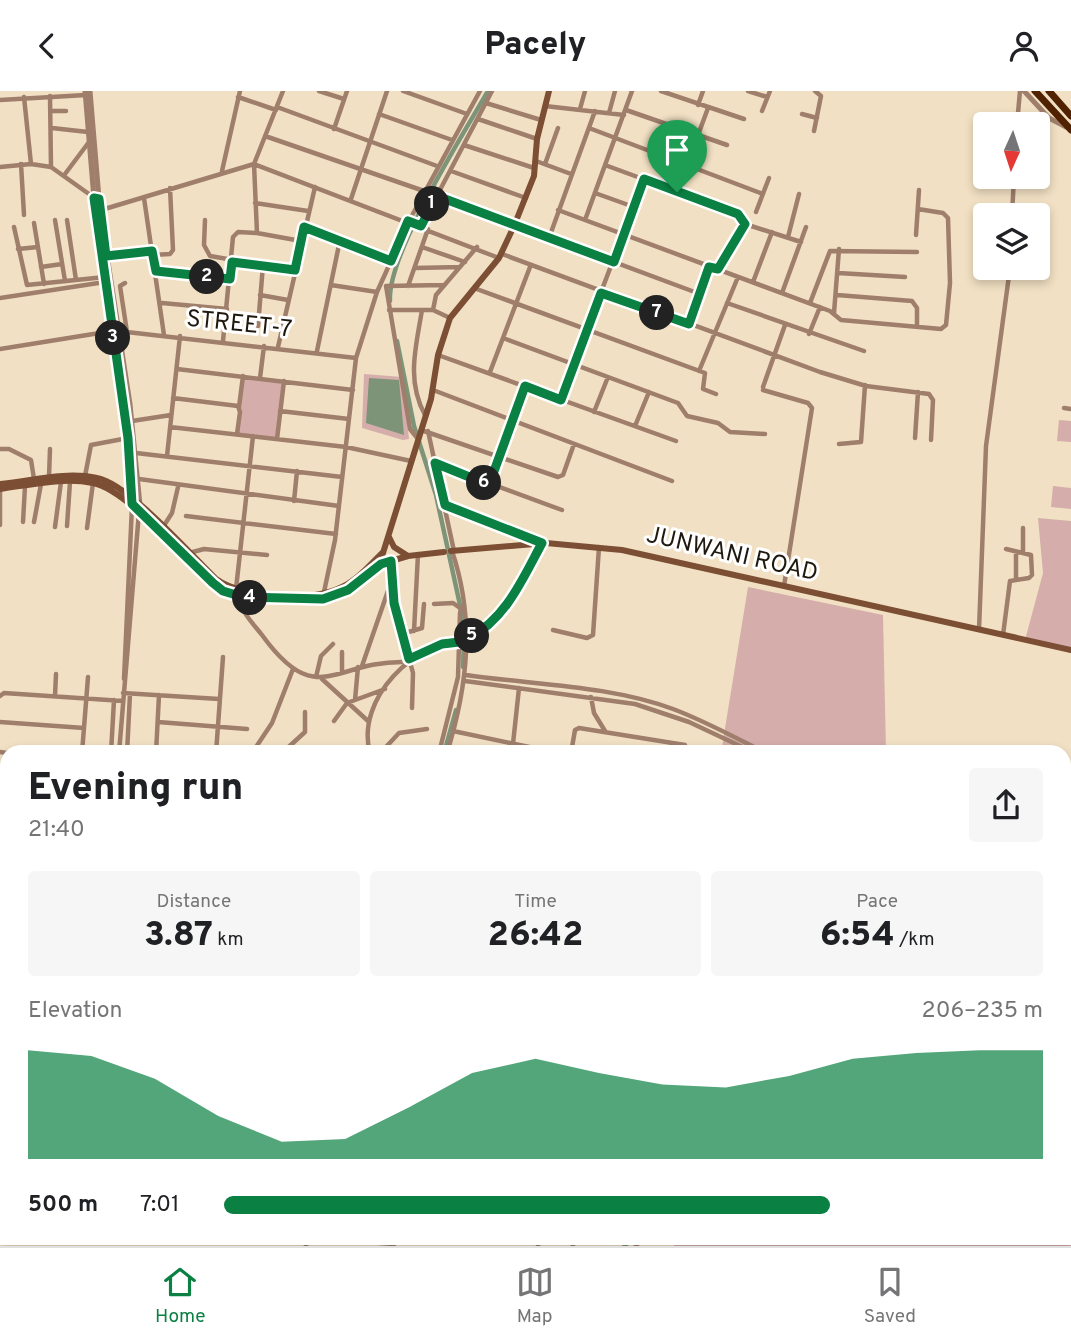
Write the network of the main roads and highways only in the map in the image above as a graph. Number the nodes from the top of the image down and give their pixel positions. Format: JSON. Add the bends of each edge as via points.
{"nodes":[{"id":1,"x":549,"y":91,"type":"edge"},
{"id":2,"x":1034,"y":91,"type":"edge"},
{"id":3,"x":1049,"y":91,"type":"edge"},
{"id":4,"x":1071,"y":116,"type":"edge"},
{"id":5,"x":1070,"y":129,"type":"edge"},
{"id":6,"x":0,"y":488,"type":"edge"},
{"id":7,"x":132,"y":501,"type":"junction"},
{"id":8,"x":140,"y":508,"type":"junction"},
{"id":9,"x":389,"y":537,"type":"junction"},
{"id":10,"x":383,"y":552,"type":"junction"},
{"id":11,"x":408,"y":556,"type":"junction"},
{"id":12,"x":381,"y":564,"type":"junction"},
{"id":13,"x":239,"y":592,"type":"junction"},
{"id":14,"x":278,"y":597,"type":"junction"},
{"id":15,"x":1071,"y":650,"type":"edge"}],
"edges":[{"from":1,"to":9,"type":"main road","via":[[535,164],[514,226],[500,256],[450,318],[438,355],[425,430],[418,439]]},
{"from":2,"to":5,"type":"highway"},
{"from":3,"to":4,"type":"highway"},
{"from":6,"to":7,"type":"main road","name":"JUNWANI ROAD","via":[[93,483]]},
{"from":6,"to":7,"type":"main road","name":"JUNWANI ROAD","via":[[85,476],[110,482]]},
{"from":7,"to":8,"type":"main road","name":"JUNWANI ROAD"},
{"from":8,"to":13,"type":"main road","name":"JUNWANI ROAD","via":[[216,579]]},
{"from":8,"to":13,"type":"main road","name":"JUNWANI ROAD","via":[[213,583],[223,591]]},
{"from":9,"to":10,"type":"main road"},
{"from":9,"to":11,"type":"main road","via":[[394,547]]},
{"from":10,"to":12,"type":"main road"},
{"from":10,"to":14,"type":"main road","name":"JUNWANI ROAD","via":[[339,589]]},
{"from":11,"to":12,"type":"main road","name":"JUNWANI ROAD"},
{"from":11,"to":15,"type":"main road","name":"JUNWANI ROAD","via":[[542,543],[599,546]]},
{"from":12,"to":14,"type":"main road","name":"JUNWANI ROAD","via":[[338,595],[304,601]]},
{"from":13,"to":14,"type":"main road","name":"JUNWANI ROAD"}]}
